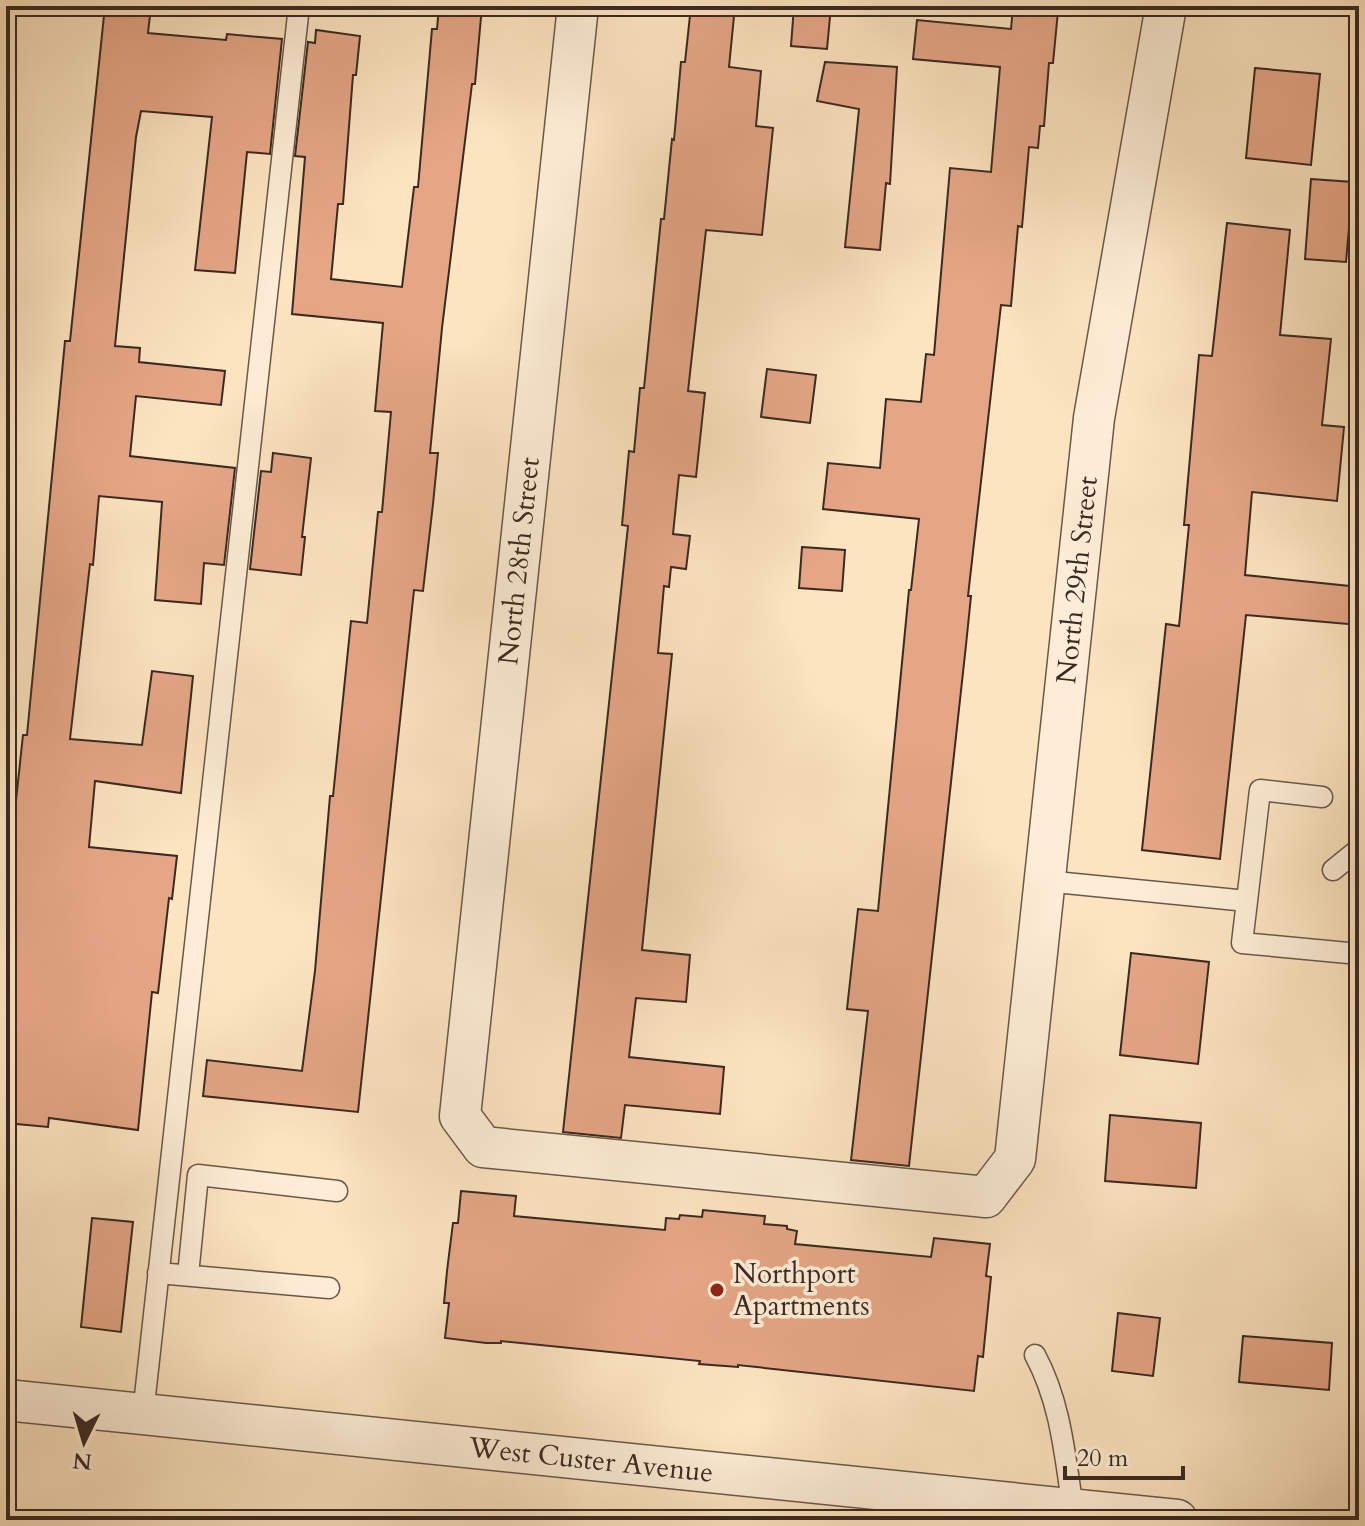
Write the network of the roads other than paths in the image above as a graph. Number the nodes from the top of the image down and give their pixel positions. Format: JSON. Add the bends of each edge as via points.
{"nodes":[{"id":1,"x":299,"y":6,"type":"edge"},
{"id":2,"x":578,"y":6,"type":"edge"},
{"id":3,"x":1166,"y":6,"type":"edge"},
{"id":4,"x":1322,"y":797,"type":"dead end"},
{"id":5,"x":1359,"y":849,"type":"edge"},
{"id":6,"x":1333,"y":870,"type":"dead end"},
{"id":7,"x":1045,"y":881,"type":"junction"},
{"id":8,"x":1247,"y":901,"type":"junction"},
{"id":9,"x":1359,"y":954,"type":"edge"},
{"id":10,"x":1015,"y":1159,"type":"joint"},
{"id":11,"x":170,"y":1172,"type":"junction"},
{"id":12,"x":198,"y":1175,"type":"junction"},
{"id":13,"x":337,"y":1191,"type":"dead end"},
{"id":14,"x":158,"y":1273,"type":"junction"},
{"id":15,"x":188,"y":1275,"type":"junction"},
{"id":16,"x":329,"y":1288,"type":"dead end"},
{"id":17,"x":1035,"y":1355,"type":"dead end"},
{"id":18,"x":6,"y":1400,"type":"edge"},
{"id":19,"x":143,"y":1414,"type":"junction"},
{"id":20,"x":1073,"y":1509,"type":"junction"},
{"id":21,"x":1177,"y":1520,"type":"edge"}],
"edges":[{"from":1,"to":11,"type":"lane"},
{"from":2,"to":10,"type":"street","name":"North 28th Street","via":[[460,1116],[483,1147],[986,1197]]},
{"from":3,"to":7,"type":"street","name":"North 29th Street","via":[[1094,418]]},
{"from":4,"to":8,"type":"lane","via":[[1260,790]]},
{"from":5,"to":6,"type":"lane"},
{"from":7,"to":8,"type":"lane"},
{"from":7,"to":10,"type":"street","name":"North 29th Street"},
{"from":8,"to":9,"type":"lane","via":[[1242,943]]},
{"from":11,"to":12,"type":"lane"},
{"from":11,"to":14,"type":"lane"},
{"from":12,"to":13,"type":"lane"},
{"from":12,"to":15,"type":"lane"},
{"from":14,"to":15,"type":"lane"},
{"from":14,"to":19,"type":"lane"},
{"from":15,"to":16,"type":"lane"},
{"from":17,"to":20,"type":"lane","via":[[1061,1426]]},
{"from":18,"to":19,"type":"street","name":"West Custer Avenue"},
{"from":19,"to":20,"type":"street","name":"West Custer Avenue"},
{"from":20,"to":21,"type":"street","name":"West Custer Avenue"}]}
